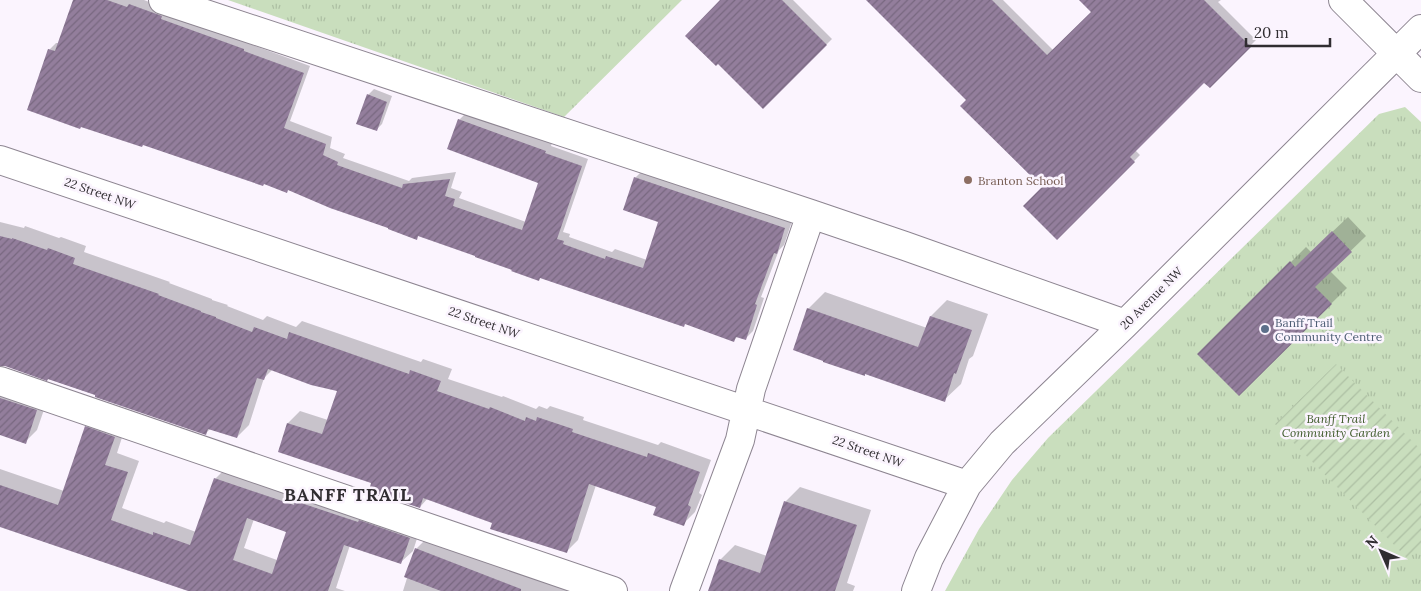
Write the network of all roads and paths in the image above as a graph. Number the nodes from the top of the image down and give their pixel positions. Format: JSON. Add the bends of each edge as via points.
{"nodes":[{"id":1,"x":163,"y":0,"type":"edge"},
{"id":2,"x":1343,"y":0,"type":"edge"},
{"id":3,"x":1421,"y":29,"type":"edge"},
{"id":4,"x":1397,"y":53,"type":"junction"},
{"id":5,"x":1421,"y":78,"type":"edge"},
{"id":6,"x":0,"y":160,"type":"edge"},
{"id":7,"x":811,"y":214,"type":"junction"},
{"id":8,"x":1125,"y":324,"type":"junction"},
{"id":9,"x":0,"y":381,"type":"edge"},
{"id":10,"x":747,"y":410,"type":"junction"},
{"id":11,"x":967,"y":485,"type":"junction"},
{"id":12,"x":613,"y":591,"type":"edge"},
{"id":13,"x":684,"y":591,"type":"edge"},
{"id":14,"x":916,"y":591,"type":"edge"}],
"edges":[{"from":1,"to":7,"type":"street"},
{"from":2,"to":4,"type":"street"},
{"from":3,"to":4,"type":"street","name":"20 Avenue NW"},
{"from":4,"to":5,"type":"street"},
{"from":4,"to":8,"type":"street","name":"20 Avenue NW"},
{"from":6,"to":10,"type":"street","name":"22 Street NW"},
{"from":7,"to":8,"type":"street"},
{"from":7,"to":10,"type":"street","via":[[751,389]]},
{"from":8,"to":11,"type":"street","name":"20 Avenue NW","via":[[1002,443]]},
{"from":9,"to":12,"type":"street"},
{"from":10,"to":11,"type":"street","name":"22 Street NW"},
{"from":10,"to":13,"type":"street","via":[[740,440]]},
{"from":11,"to":14,"type":"street","name":"20 Avenue NW","via":[[929,558]]}]}
